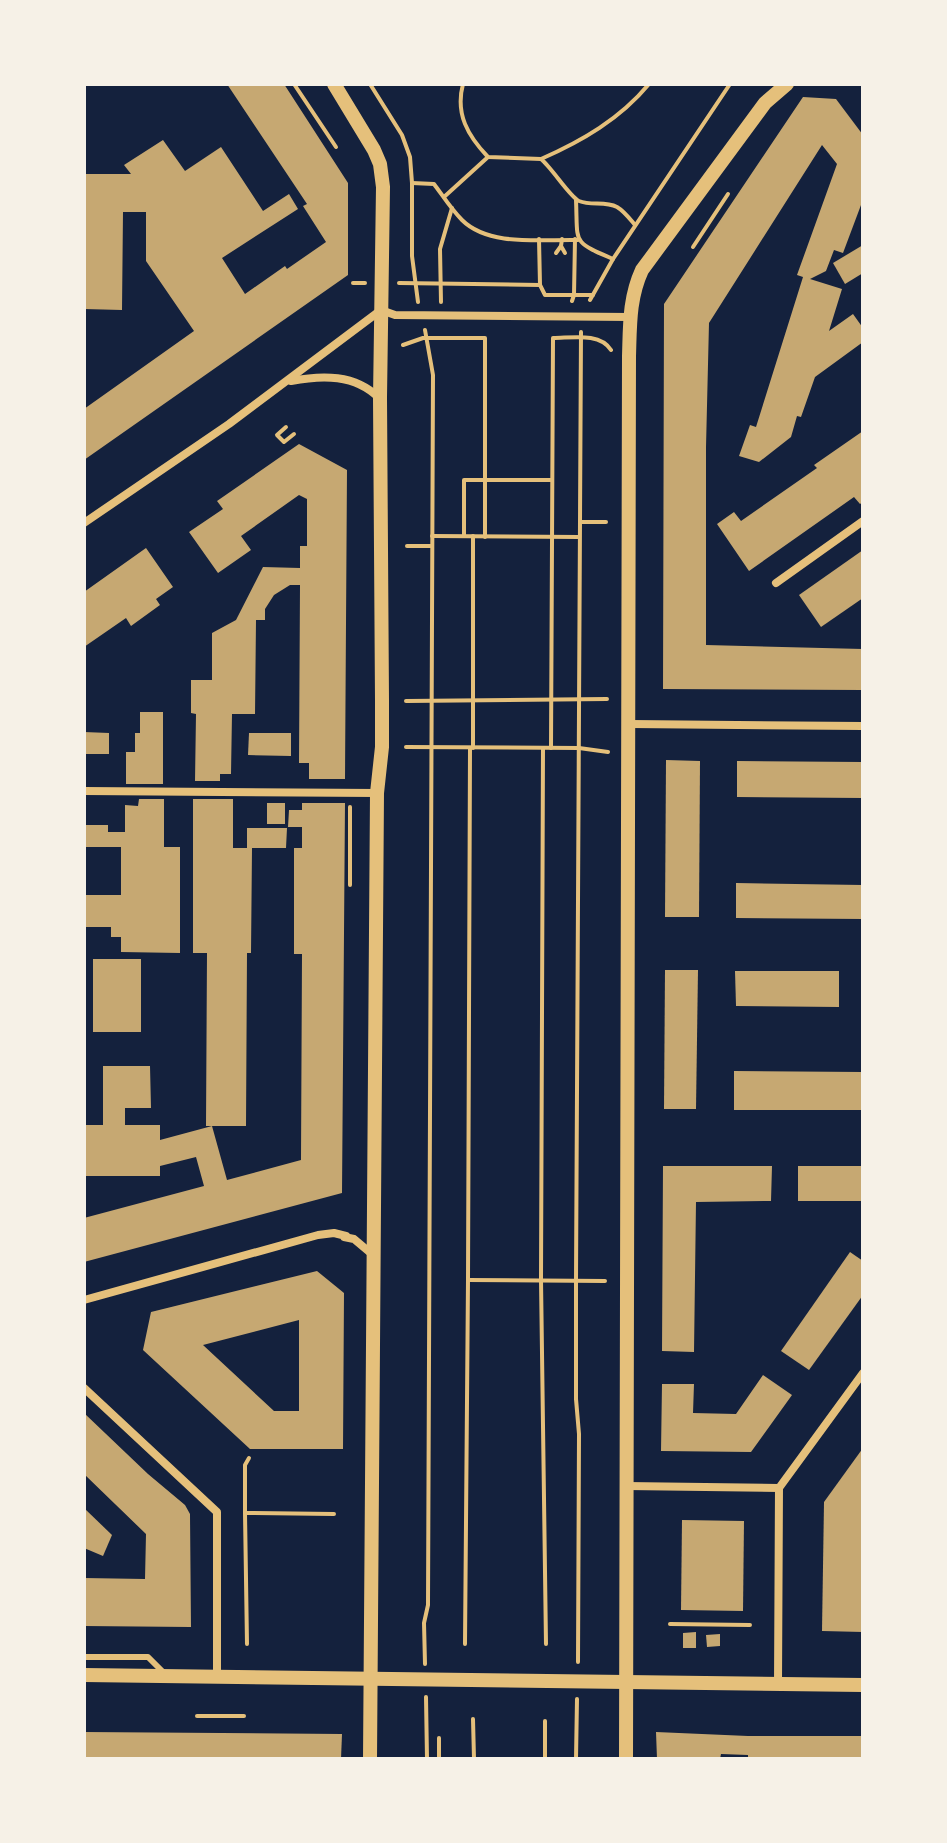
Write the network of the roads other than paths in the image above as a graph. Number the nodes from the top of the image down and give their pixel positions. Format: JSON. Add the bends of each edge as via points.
{"nodes":[{"id":1,"x":334,"y":84,"type":"edge"},
{"id":2,"x":769,"y":84,"type":"edge"},
{"id":3,"x":787,"y":84,"type":"edge"},
{"id":4,"x":765,"y":103,"type":"junction"},
{"id":5,"x":381,"y":310,"type":"junction"},
{"id":6,"x":630,"y":317,"type":"junction"},
{"id":7,"x":286,"y":382,"type":"junction"},
{"id":8,"x":380,"y":398,"type":"junction"},
{"id":9,"x":863,"y":521,"type":"edge"},
{"id":10,"x":84,"y":523,"type":"edge"},
{"id":11,"x":776,"y":583,"type":"dead end"},
{"id":12,"x":630,"y":724,"type":"junction"},
{"id":13,"x":863,"y":726,"type":"edge"},
{"id":14,"x":84,"y":791,"type":"edge"},
{"id":15,"x":377,"y":793,"type":"junction"},
{"id":16,"x":373,"y":1255,"type":"junction"},
{"id":17,"x":85,"y":1301,"type":"edge"},
{"id":18,"x":863,"y":1373,"type":"edge"},
{"id":19,"x":84,"y":1388,"type":"edge"},
{"id":20,"x":626,"y":1486,"type":"junction"},
{"id":21,"x":779,"y":1488,"type":"junction"},
{"id":22,"x":84,"y":1657,"type":"edge"},
{"id":23,"x":84,"y":1675,"type":"edge"},
{"id":24,"x":166,"y":1676,"type":"junction"},
{"id":25,"x":217,"y":1676,"type":"junction"},
{"id":26,"x":370,"y":1678,"type":"junction"},
{"id":27,"x":626,"y":1683,"type":"junction"},
{"id":28,"x":778,"y":1684,"type":"junction"},
{"id":29,"x":863,"y":1685,"type":"edge"},
{"id":30,"x":370,"y":1759,"type":"edge"},
{"id":31,"x":626,"y":1759,"type":"edge"}],
"edges":[{"from":1,"to":5,"type":"street","via":[[380,164]]},
{"from":2,"to":4,"type":"street"},
{"from":3,"to":4,"type":"street"},
{"from":4,"to":6,"type":"street","via":[[642,270]]},
{"from":5,"to":6,"type":"street","via":[[395,315]]},
{"from":5,"to":7,"type":"street"},
{"from":5,"to":8,"type":"street"},
{"from":6,"to":12,"type":"street"},
{"from":7,"to":8,"type":"street","via":[[334,377],[369,388]]},
{"from":7,"to":10,"type":"street"},
{"from":8,"to":15,"type":"street","via":[[382,731]]},
{"from":9,"to":11,"type":"street"},
{"from":12,"to":13,"type":"street"},
{"from":12,"to":20,"type":"street"},
{"from":14,"to":15,"type":"street"},
{"from":15,"to":16,"type":"street"},
{"from":16,"to":17,"type":"street","via":[[346,1236],[318,1235]]},
{"from":16,"to":26,"type":"street"},
{"from":18,"to":21,"type":"street"},
{"from":19,"to":25,"type":"street","via":[[217,1512]]},
{"from":20,"to":21,"type":"street"},
{"from":20,"to":27,"type":"street"},
{"from":21,"to":28,"type":"street"},
{"from":22,"to":24,"type":"lane","via":[[148,1657]]},
{"from":23,"to":24,"type":"street"},
{"from":24,"to":25,"type":"street"},
{"from":25,"to":26,"type":"street"},
{"from":26,"to":27,"type":"street"},
{"from":26,"to":30,"type":"street"},
{"from":27,"to":28,"type":"street"},
{"from":27,"to":31,"type":"street"},
{"from":28,"to":29,"type":"street"}]}
